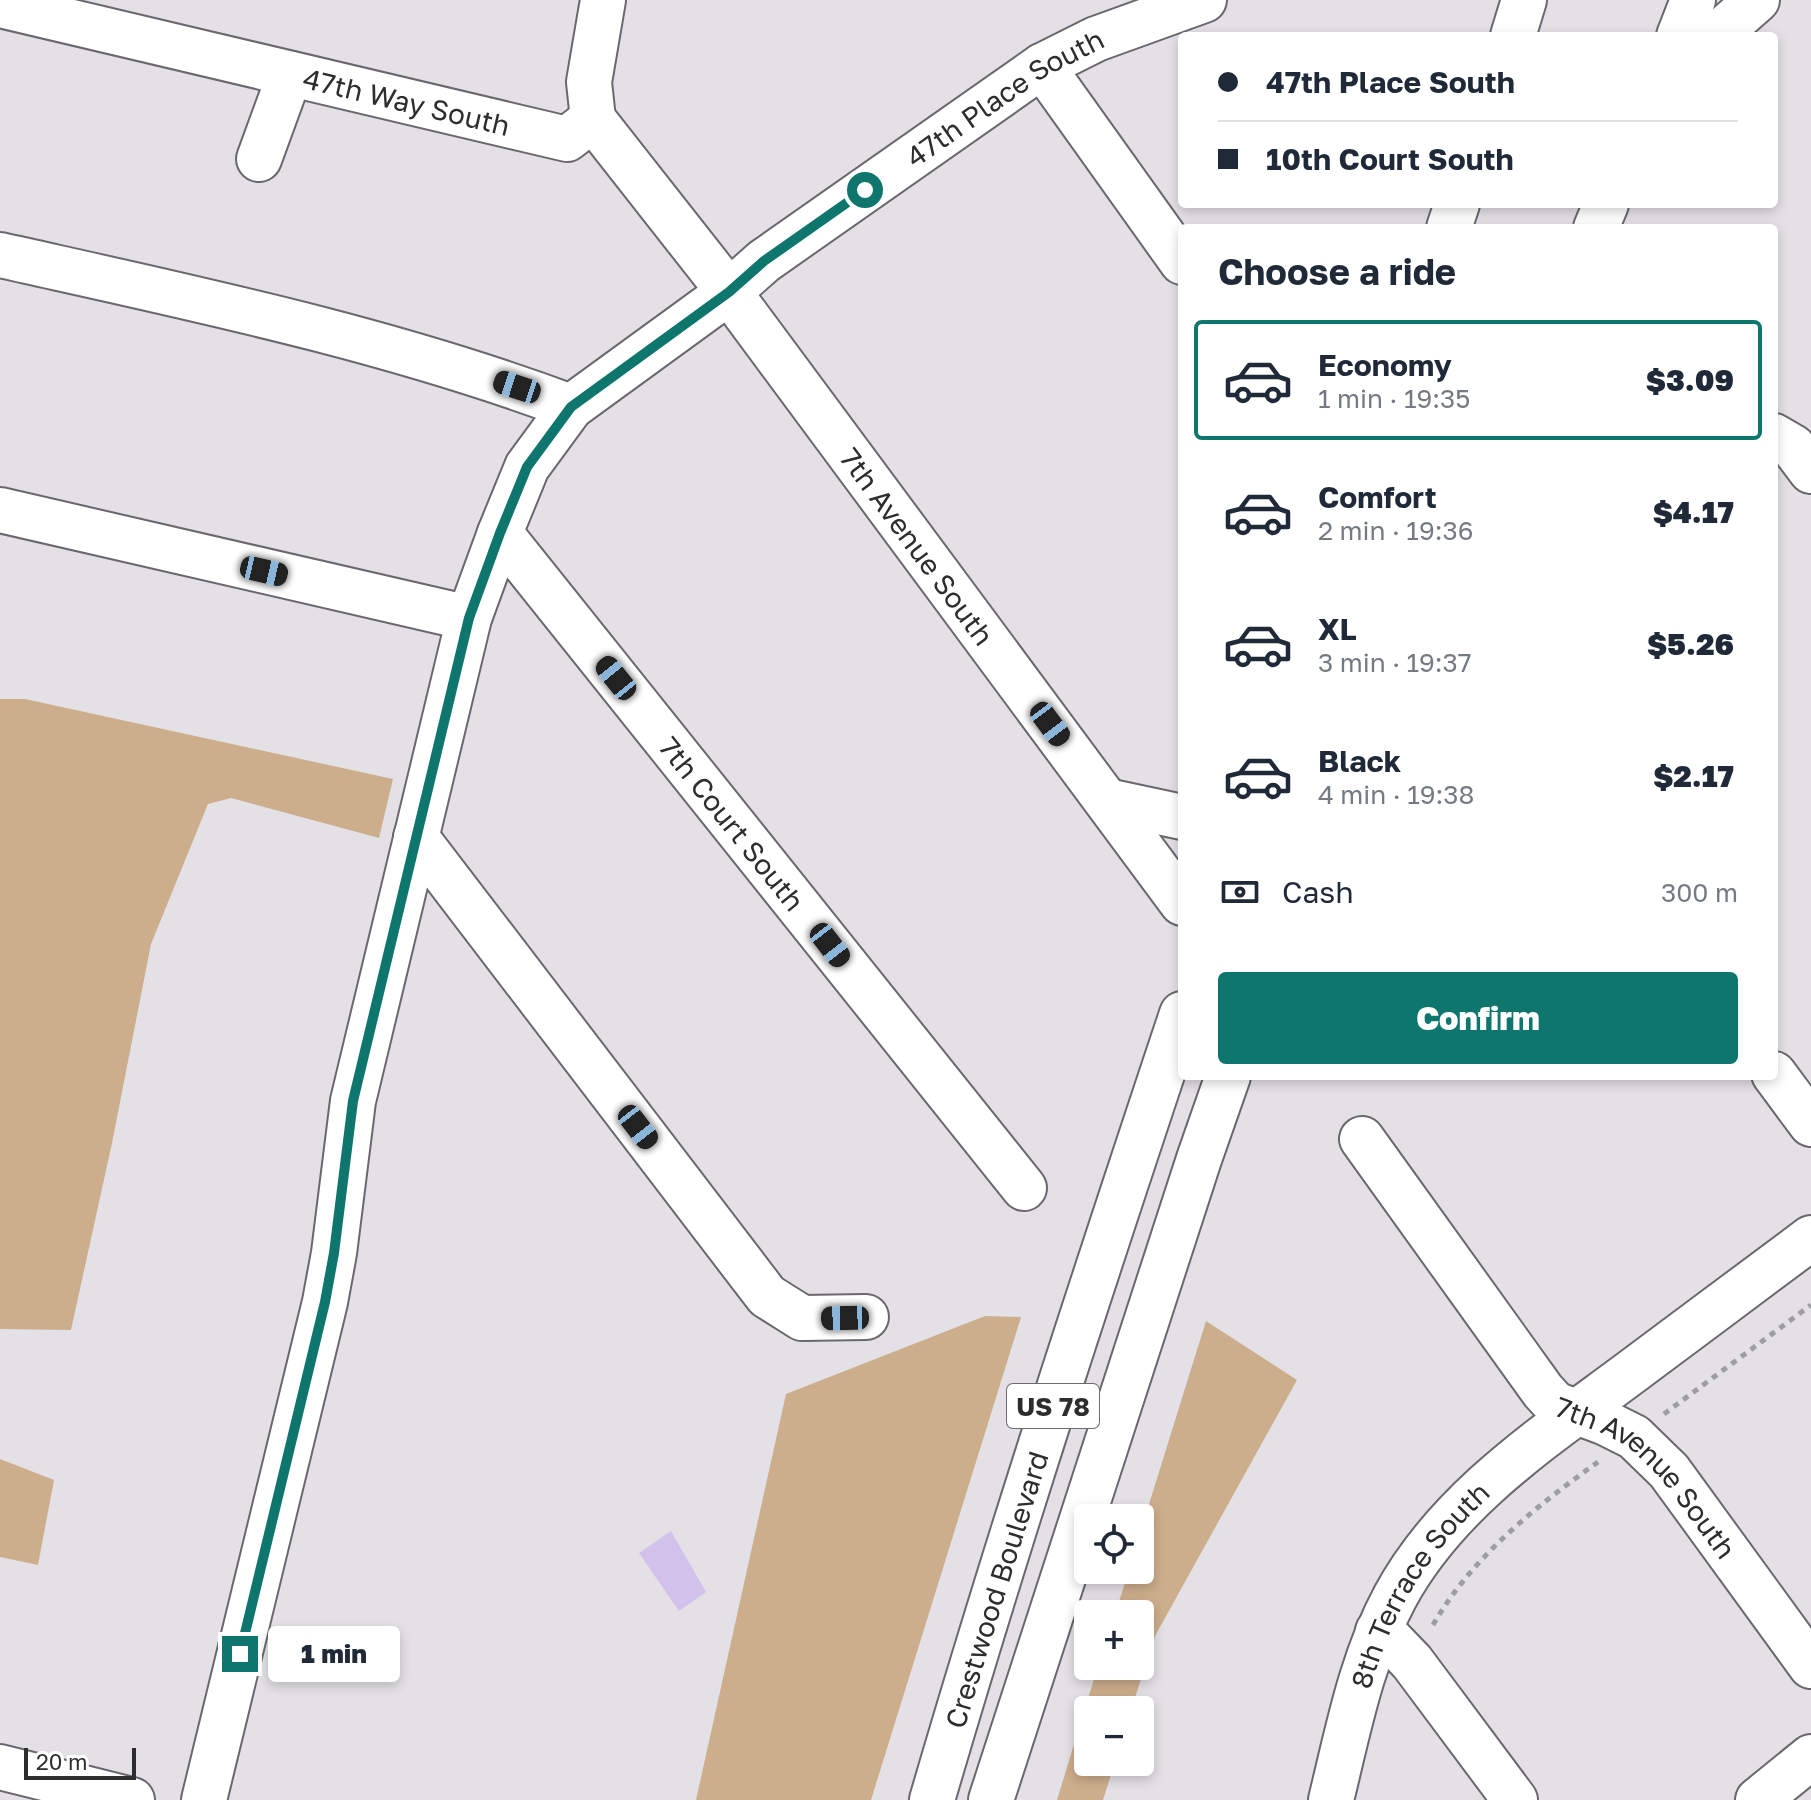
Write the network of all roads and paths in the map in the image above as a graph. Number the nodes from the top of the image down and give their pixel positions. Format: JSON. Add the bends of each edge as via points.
{"nodes":[{"id":1,"x":603,"y":0,"type":"edge"},
{"id":2,"x":1204,"y":0,"type":"edge"},
{"id":3,"x":1524,"y":0,"type":"edge"},
{"id":4,"x":1693,"y":0,"type":"edge"},
{"id":5,"x":1757,"y":0,"type":"edge"},
{"id":6,"x":0,"y":5,"type":"edge"},
{"id":7,"x":1514,"y":32,"type":"edge"},
{"id":8,"x":1681,"y":32,"type":"edge"},
{"id":9,"x":1721,"y":32,"type":"edge"},
{"id":10,"x":1042,"y":66,"type":"junction"},
{"id":11,"x":290,"y":74,"type":"junction"},
{"id":12,"x":593,"y":119,"type":"junction"},
{"id":13,"x":259,"y":159,"type":"dead end"},
{"id":14,"x":0,"y":255,"type":"edge"},
{"id":15,"x":1178,"y":256,"type":"edge"},
{"id":16,"x":729,"y":292,"type":"junction"},
{"id":17,"x":571,"y":407,"type":"junction"},
{"id":18,"x":0,"y":510,"type":"edge"},
{"id":19,"x":500,"y":533,"type":"junction"},
{"id":20,"x":469,"y":618,"type":"junction"},
{"id":21,"x":1107,"y":801,"type":"junction"},
{"id":22,"x":1178,"y":816,"type":"edge"},
{"id":23,"x":416,"y":837,"type":"junction"},
{"id":24,"x":1178,"y":898,"type":"edge"},
{"id":25,"x":1178,"y":1026,"type":"edge"},
{"id":26,"x":1778,"y":1079,"type":"edge"},
{"id":27,"x":1227,"y":1080,"type":"edge"},
{"id":28,"x":1811,"y":1124,"type":"edge"},
{"id":29,"x":1362,"y":1139,"type":"dead end"},
{"id":30,"x":1024,"y":1188,"type":"dead end"},
{"id":31,"x":1811,"y":1238,"type":"edge"},
{"id":32,"x":1811,"y":1305,"type":"edge"},
{"id":33,"x":866,"y":1317,"type":"dead end"},
{"id":34,"x":1575,"y":1414,"type":"junction"},
{"id":35,"x":1634,"y":1437,"type":"junction"},
{"id":36,"x":1378,"y":1631,"type":"junction"},
{"id":37,"x":1412,"y":1662,"type":"junction"},
{"id":38,"x":1811,"y":1666,"type":"edge"},
{"id":39,"x":1811,"y":1757,"type":"edge"},
{"id":40,"x":0,"y":1767,"type":"edge"},
{"id":41,"x":132,"y":1800,"type":"edge"},
{"id":42,"x":204,"y":1800,"type":"edge"},
{"id":43,"x":932,"y":1800,"type":"edge"},
{"id":44,"x":991,"y":1800,"type":"edge"},
{"id":45,"x":1331,"y":1800,"type":"edge"},
{"id":46,"x":1515,"y":1800,"type":"edge"},
{"id":47,"x":1758,"y":1800,"type":"edge"}],
"edges":[{"from":1,"to":12,"type":"street","via":[[589,82]]},
{"from":2,"to":10,"type":"street","name":"47th Place South","via":[[1096,39]]},
{"from":3,"to":7,"type":"street"},
{"from":4,"to":8,"type":"street"},
{"from":5,"to":9,"type":"street"},
{"from":6,"to":11,"type":"street","name":"47th Way South"},
{"from":10,"to":15,"type":"street"},
{"from":10,"to":16,"type":"street","name":"47th Place South","via":[[764,261]]},
{"from":11,"to":12,"type":"street","name":"47th Way South","via":[[567,139]]},
{"from":11,"to":13,"type":"street"},
{"from":12,"to":16,"type":"street"},
{"from":14,"to":17,"type":"street","via":[[322,330]]},
{"from":16,"to":17,"type":"street","name":"47th Place South"},
{"from":16,"to":21,"type":"street","name":"7th Avenue South"},
{"from":17,"to":19,"type":"street","name":"47th Place South","via":[[527,467]]},
{"from":18,"to":20,"type":"street"},
{"from":19,"to":20,"type":"street","name":"47th Place South"},
{"from":19,"to":30,"type":"street","name":"7th Court South"},
{"from":20,"to":23,"type":"street","name":"47th Place South"},
{"from":21,"to":22,"type":"street"},
{"from":21,"to":24,"type":"street","name":"7th Avenue South"},
{"from":23,"to":33,"type":"street","via":[[767,1296],[802,1318]]},
{"from":23,"to":42,"type":"street","name":"47th Place South","via":[[353,1101],[325,1302]]},
{"from":25,"to":43,"type":"street","name":"Crestwood Boulevard","number":"US 78","via":[[1067,1361]]},
{"from":26,"to":28,"type":"street"},
{"from":27,"to":44,"type":"street","name":"Crestwood Boulevard","number":"US 78"},
{"from":29,"to":34,"type":"street","name":"7th Avenue South","via":[[1543,1391]]},
{"from":31,"to":34,"type":"street","name":"8th Terrace South"},
{"from":32,"to":35,"type":"path"},
{"from":34,"to":35,"type":"street","name":"7th Avenue South"},
{"from":34,"to":36,"type":"street","name":"8th Terrace South","via":[[1438,1533]]},
{"from":35,"to":37,"type":"path","via":[[1501,1539],[1467,1577]]},
{"from":35,"to":38,"type":"street","name":"7th Avenue South","via":[[1669,1471]]},
{"from":36,"to":37,"type":"street"},
{"from":36,"to":45,"type":"street","name":"8th Terrace South"},
{"from":37,"to":46,"type":"street"},
{"from":39,"to":47,"type":"street"},
{"from":40,"to":41,"type":"street"}]}
